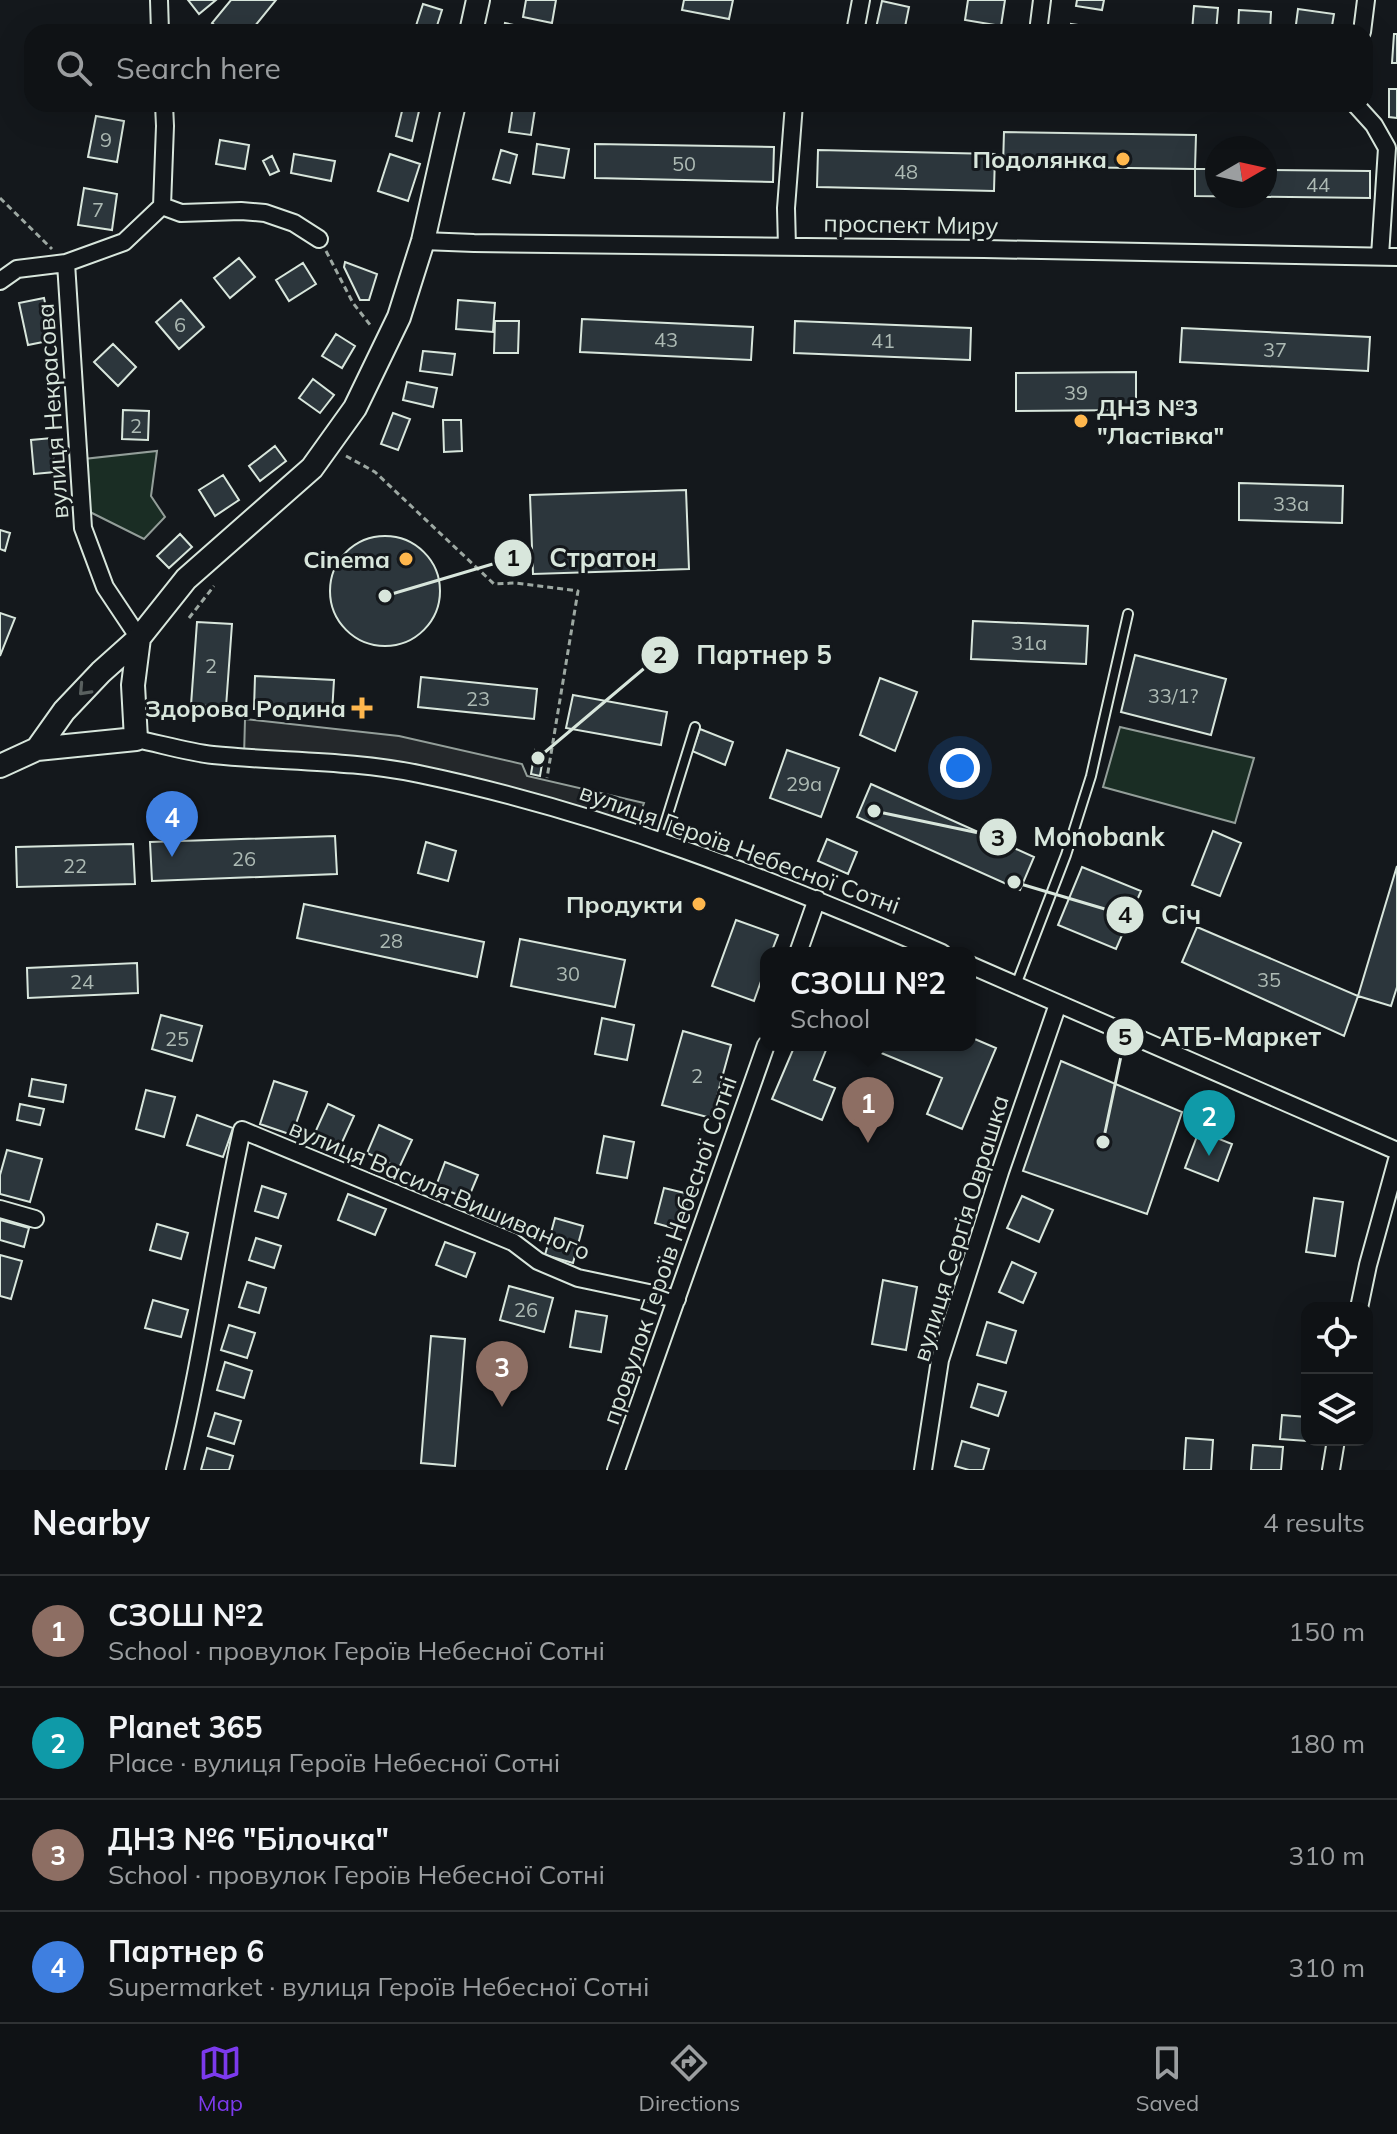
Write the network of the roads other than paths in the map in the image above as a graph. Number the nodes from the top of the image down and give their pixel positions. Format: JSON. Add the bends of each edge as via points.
{"nodes":[{"id":1,"x":159,"y":0,"type":"edge"},
{"id":2,"x":478,"y":0,"type":"edge"},
{"id":3,"x":861,"y":0,"type":"edge"},
{"id":4,"x":1042,"y":0,"type":"edge"},
{"id":5,"x":1366,"y":0,"type":"edge"},
{"id":6,"x":160,"y":24,"type":"edge"},
{"id":7,"x":473,"y":24,"type":"edge"},
{"id":8,"x":856,"y":24,"type":"edge"},
{"id":9,"x":1039,"y":24,"type":"edge"},
{"id":10,"x":1363,"y":24,"type":"edge"},
{"id":11,"x":164,"y":112,"type":"edge"},
{"id":12,"x":452,"y":112,"type":"edge"},
{"id":13,"x":793,"y":112,"type":"edge"},
{"id":14,"x":1362,"y":112,"type":"edge"},
{"id":15,"x":162,"y":206,"type":"junction"},
{"id":16,"x":319,"y":239,"type":"road end"},
{"id":17,"x":423,"y":241,"type":"junction"},
{"id":18,"x":787,"y":247,"type":"junction"},
{"id":19,"x":1389,"y":257,"type":"edge"},
{"id":20,"x":66,"y":263,"type":"junction"},
{"id":21,"x":0,"y":281,"type":"edge"},
{"id":22,"x":1128,"y":614,"type":"dead end"},
{"id":23,"x":139,"y":638,"type":"junction"},
{"id":24,"x":695,"y":727,"type":"dead end"},
{"id":25,"x":136,"y":739,"type":"junction"},
{"id":26,"x":37,"y":749,"type":"junction"},
{"id":27,"x":0,"y":766,"type":"edge"},
{"id":28,"x":660,"y":840,"type":"junction"},
{"id":29,"x":817,"y":899,"type":"junction"},
{"id":30,"x":800,"y":947,"type":"edge"},
{"id":31,"x":928,"y":947,"type":"edge"},
{"id":32,"x":976,"y":968,"type":"edge"},
{"id":33,"x":1016,"y":985,"type":"junction"},
{"id":34,"x":1058,"y":1004,"type":"junction"},
{"id":35,"x":764,"y":1051,"type":"edge"},
{"id":36,"x":1397,"y":1151,"type":"edge"},
{"id":37,"x":1397,"y":1160,"type":"edge"},
{"id":38,"x":0,"y":1209,"type":"edge"},
{"id":39,"x":35,"y":1219,"type":"dead end"},
{"id":40,"x":677,"y":1299,"type":"junction"},
{"id":41,"x":1360,"y":1302,"type":"edge"},
{"id":42,"x":1335,"y":1446,"type":"edge"},
{"id":43,"x":175,"y":1470,"type":"edge"},
{"id":44,"x":616,"y":1470,"type":"edge"},
{"id":45,"x":923,"y":1470,"type":"edge"},
{"id":46,"x":1331,"y":1470,"type":"edge"}],
"edges":[{"from":1,"to":6,"type":"street"},
{"from":2,"to":7,"type":"main road"},
{"from":3,"to":8,"type":"street"},
{"from":4,"to":9,"type":"street"},
{"from":5,"to":10,"type":"street"},
{"from":11,"to":15,"type":"street"},
{"from":12,"to":17,"type":"main road"},
{"from":13,"to":18,"type":"street"},
{"from":14,"to":19,"type":"street","via":[[1387,148]]},
{"from":15,"to":16,"type":"street","via":[[181,213],[265,213]]},
{"from":15,"to":20,"type":"street","via":[[124,242]]},
{"from":17,"to":18,"type":"street","name":"проспект Миру"},
{"from":17,"to":23,"type":"main road","via":[[399,317],[347,420],[312,468],[186,579]]},
{"from":18,"to":19,"type":"street","name":"проспект Миру"},
{"from":20,"to":21,"type":"street","via":[[17,269]]},
{"from":20,"to":23,"type":"street","name":"вулиця Некрасова","via":[[83,528],[105,587]]},
{"from":22,"to":33,"type":"lane","via":[[1091,776]]},
{"from":23,"to":25,"type":"main road","via":[[133,685]]},
{"from":23,"to":26,"type":"main road","one_way":true,"via":[[64,711]]},
{"from":24,"to":28,"type":"lane"},
{"from":25,"to":26,"type":"main road","name":"вулиця Героїв Небесної Сотні"},
{"from":25,"to":28,"type":"street","name":"вулиця Героїв Небесної Сотні","via":[[211,754],[415,773],[544,804]]},
{"from":26,"to":27,"type":"main road","name":"вулиця Героїв Небесної Сотні"},
{"from":28,"to":29,"type":"street","name":"вулиця Героїв Небесної Сотні"},
{"from":29,"to":30,"type":"street"},
{"from":29,"to":31,"type":"street","name":"вулиця Героїв Небесної Сотні"},
{"from":32,"to":33,"type":"street"},
{"from":33,"to":34,"type":"street"},
{"from":34,"to":36,"type":"street"},
{"from":34,"to":45,"type":"street","name":"вулиця Сергія Оврашка","via":[[940,1360]]},
{"from":35,"to":40,"type":"street","name":"провулок Героїв Небесної Сотні"},
{"from":37,"to":41,"type":"street"},
{"from":38,"to":39,"type":"street"},
{"from":40,"to":43,"type":"street","name":"вулиця Василя Вишиваного","via":[[578,1278],[538,1261],[513,1242],[242,1130]]},
{"from":40,"to":44,"type":"street","name":"провулок Героїв Небесної Сотні"},
{"from":42,"to":46,"type":"street"}]}
